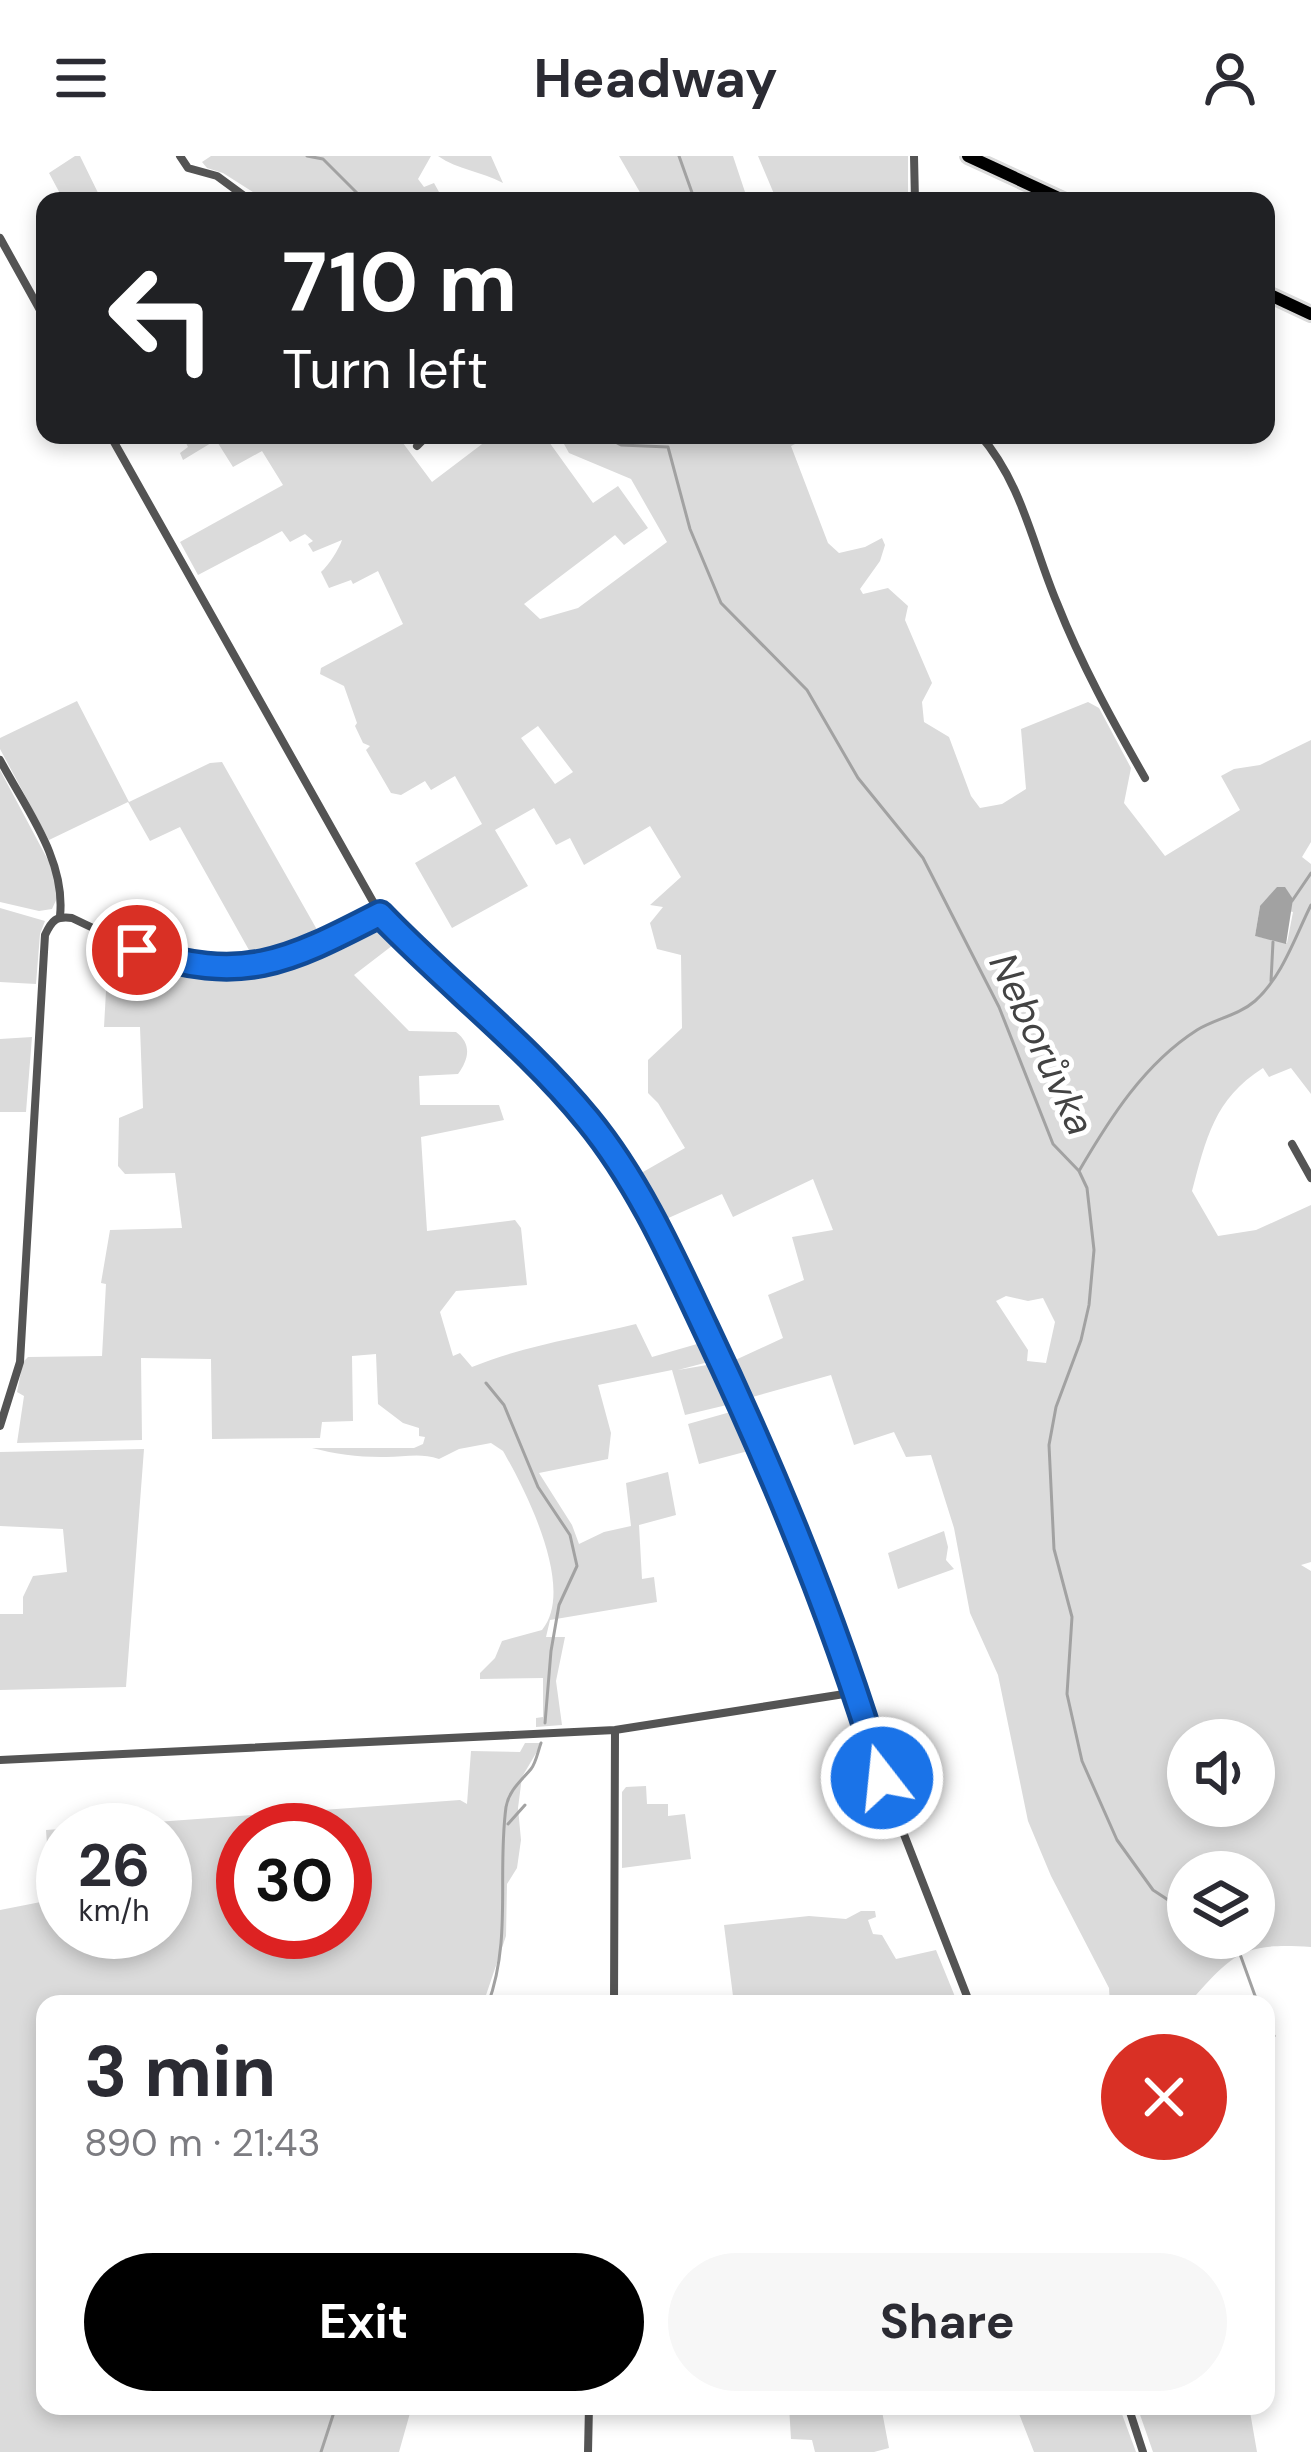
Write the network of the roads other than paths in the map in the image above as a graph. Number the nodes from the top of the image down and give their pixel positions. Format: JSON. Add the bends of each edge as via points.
{"nodes":[{"id":1,"x":180,"y":156,"type":"edge"},
{"id":2,"x":914,"y":156,"type":"edge"},
{"id":3,"x":968,"y":156,"type":"edge"},
{"id":4,"x":239,"y":192,"type":"edge"},
{"id":5,"x":915,"y":192,"type":"edge"},
{"id":6,"x":1046,"y":192,"type":"edge"},
{"id":7,"x":0,"y":238,"type":"edge"},
{"id":8,"x":1275,"y":297,"type":"edge"},
{"id":9,"x":36,"y":303,"type":"edge"},
{"id":10,"x":1311,"y":314,"type":"edge"},
{"id":11,"x":115,"y":444,"type":"edge"},
{"id":12,"x":986,"y":444,"type":"edge"},
{"id":13,"x":0,"y":760,"type":"edge"},
{"id":14,"x":1145,"y":778,"type":"dead end"},
{"id":15,"x":380,"y":914,"type":"junction"},
{"id":16,"x":60,"y":916,"type":"junction"},
{"id":17,"x":1292,"y":1144,"type":"dead end"},
{"id":18,"x":1311,"y":1178,"type":"edge"},
{"id":19,"x":0,"y":1426,"type":"edge"},
{"id":20,"x":857,"y":1692,"type":"junction"},
{"id":21,"x":615,"y":1730,"type":"junction"},
{"id":22,"x":0,"y":1760,"type":"edge"},
{"id":23,"x":614,"y":1995,"type":"edge"},
{"id":24,"x":966,"y":1995,"type":"edge"},
{"id":25,"x":589,"y":2415,"type":"edge"},
{"id":26,"x":1131,"y":2415,"type":"edge"},
{"id":27,"x":588,"y":2452,"type":"edge"},
{"id":28,"x":1144,"y":2452,"type":"edge"}],
"edges":[{"from":1,"to":4,"type":"street","via":[[188,168]]},
{"from":2,"to":5,"type":"street"},
{"from":3,"to":6,"type":"main road"},
{"from":7,"to":9,"type":"street"},
{"from":8,"to":10,"type":"main road"},
{"from":11,"to":15,"type":"street"},
{"from":12,"to":14,"type":"street","via":[[1010,478],[1056,603]]},
{"from":13,"to":16,"type":"street","via":[[58,869]]},
{"from":15,"to":16,"type":"street","via":[[274,961],[232,969],[160,957]]},
{"from":15,"to":20,"type":"street","via":[[589,1120],[642,1202],[786,1504]]},
{"from":16,"to":19,"type":"street","via":[[45,935],[20,1362]]},
{"from":17,"to":18,"type":"street"},
{"from":20,"to":21,"type":"street"},
{"from":20,"to":24,"type":"street"},
{"from":21,"to":22,"type":"street"},
{"from":21,"to":23,"type":"street"},
{"from":25,"to":27,"type":"street"},
{"from":26,"to":28,"type":"street"}]}
